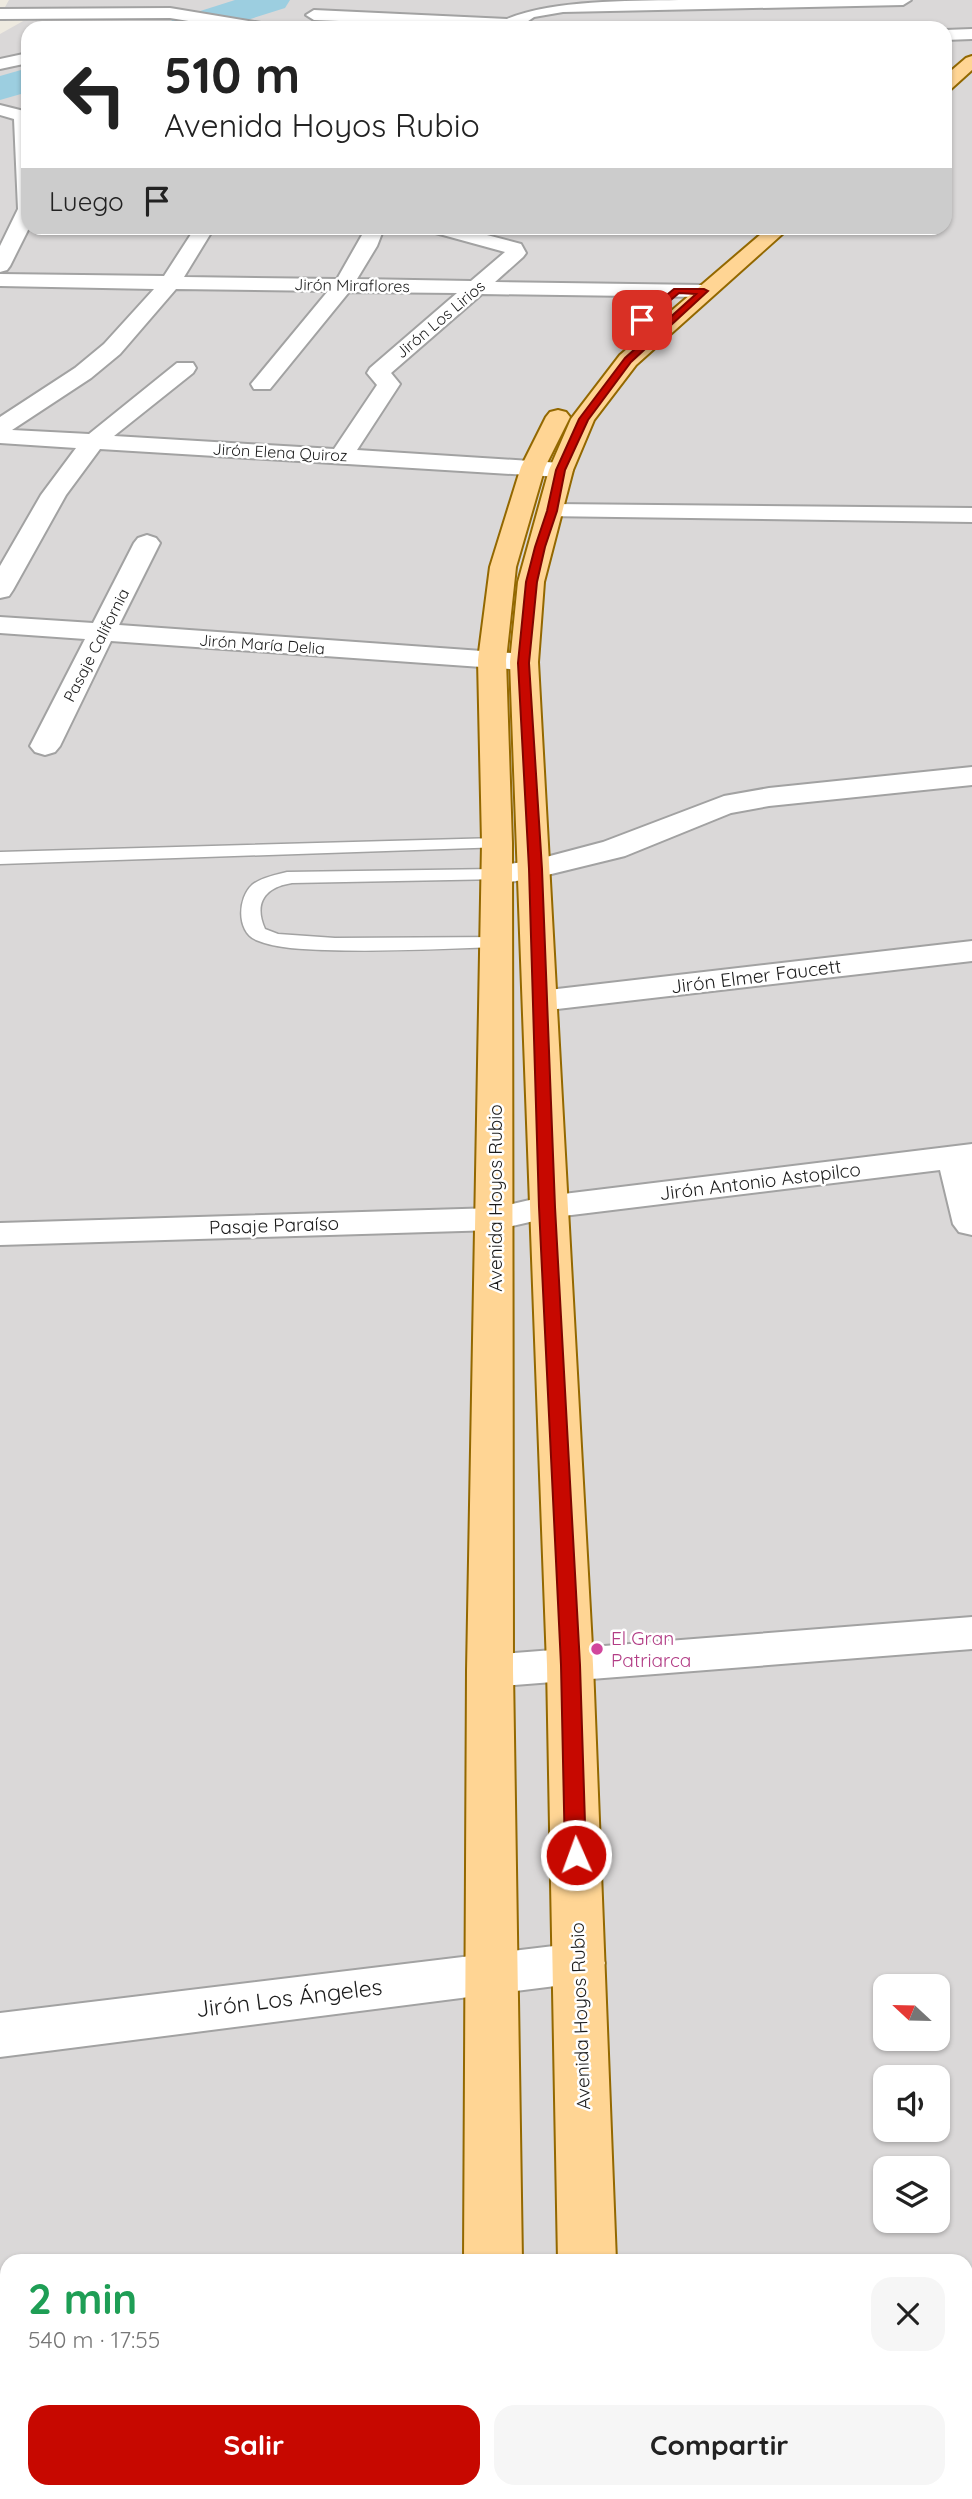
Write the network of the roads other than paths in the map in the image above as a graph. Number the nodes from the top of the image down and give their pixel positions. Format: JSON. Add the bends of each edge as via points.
{"nodes":[{"id":1,"x":903,"y":0,"type":"edge"},
{"id":2,"x":208,"y":3,"type":"dead end"},
{"id":3,"x":170,"y":12,"type":"junction"},
{"id":4,"x":0,"y":14,"type":"edge"},
{"id":5,"x":314,"y":15,"type":"dead end"},
{"id":6,"x":158,"y":21,"type":"edge"},
{"id":7,"x":234,"y":21,"type":"edge"},
{"id":8,"x":421,"y":21,"type":"edge"},
{"id":9,"x":517,"y":21,"type":"edge"},
{"id":10,"x":972,"y":34,"type":"edge"},
{"id":11,"x":952,"y":35,"type":"edge"},
{"id":12,"x":972,"y":43,"type":"edge"},
{"id":13,"x":952,"y":59,"type":"edge"},
{"id":14,"x":21,"y":60,"type":"edge"},
{"id":15,"x":972,"y":61,"type":"edge"},
{"id":16,"x":0,"y":64,"type":"edge"},
{"id":17,"x":952,"y":79,"type":"edge"},
{"id":18,"x":0,"y":110,"type":"edge"},
{"id":19,"x":21,"y":116,"type":"edge"},
{"id":20,"x":0,"y":209,"type":"edge"},
{"id":21,"x":21,"y":209,"type":"edge"},
{"id":22,"x":21,"y":223,"type":"edge"},
{"id":23,"x":200,"y":235,"type":"edge"},
{"id":24,"x":372,"y":235,"type":"edge"},
{"id":25,"x":470,"y":235,"type":"edge"},
{"id":26,"x":744,"y":235,"type":"edge"},
{"id":27,"x":769,"y":235,"type":"edge"},
{"id":28,"x":0,"y":266,"type":"edge"},
{"id":29,"x":0,"y":280,"type":"edge"},
{"id":30,"x":171,"y":282,"type":"junction"},
{"id":31,"x":341,"y":285,"type":"junction"},
{"id":32,"x":479,"y":287,"type":"junction"},
{"id":33,"x":690,"y":291,"type":"junction"},
{"id":34,"x":185,"y":368,"type":"dead end"},
{"id":35,"x":262,"y":384,"type":"dead end"},
{"id":36,"x":0,"y":427,"type":"edge"},
{"id":37,"x":0,"y":436,"type":"edge"},
{"id":38,"x":93,"y":442,"type":"junction"},
{"id":39,"x":342,"y":455,"type":"junction"},
{"id":40,"x":547,"y":468,"type":"junction"},
{"id":41,"x":552,"y":511,"type":"junction"},
{"id":42,"x":972,"y":515,"type":"edge"},
{"id":43,"x":147,"y":543,"type":"dead end"},
{"id":44,"x":0,"y":590,"type":"edge"},
{"id":45,"x":0,"y":625,"type":"edge"},
{"id":46,"x":102,"y":632,"type":"junction"},
{"id":47,"x":508,"y":661,"type":"junction"},
{"id":48,"x":45,"y":746,"type":"dead end"},
{"id":49,"x":972,"y":776,"type":"edge"},
{"id":50,"x":0,"y":858,"type":"edge"},
{"id":51,"x":497,"y":859,"type":"junction"},
{"id":52,"x":535,"y":869,"type":"junction"},
{"id":53,"x":496,"y":941,"type":"junction"},
{"id":54,"x":972,"y":951,"type":"edge"},
{"id":55,"x":540,"y":1001,"type":"junction"},
{"id":56,"x":963,"y":1156,"type":"edge"},
{"id":57,"x":547,"y":1207,"type":"junction"},
{"id":58,"x":495,"y":1219,"type":"junction"},
{"id":59,"x":972,"y":1224,"type":"edge"},
{"id":60,"x":0,"y":1234,"type":"edge"},
{"id":61,"x":972,"y":1633,"type":"edge"},
{"id":62,"x":570,"y":1665,"type":"junction"},
{"id":63,"x":490,"y":1671,"type":"junction"},
{"id":64,"x":579,"y":1963,"type":"junction"},
{"id":65,"x":493,"y":1972,"type":"junction"},
{"id":66,"x":0,"y":2035,"type":"edge"},
{"id":67,"x":493,"y":2254,"type":"edge"},
{"id":68,"x":587,"y":2254,"type":"edge"}],
"edges":[{"from":1,"to":9,"type":"street","via":[[563,7],[529,13]]},
{"from":2,"to":3,"type":"street"},
{"from":3,"to":4,"type":"street"},
{"from":3,"to":6,"type":"street"},
{"from":3,"to":7,"type":"street"},
{"from":5,"to":8,"type":"street"},
{"from":10,"to":11,"type":"street"},
{"from":12,"to":13,"type":"main road"},
{"from":14,"to":16,"type":"street"},
{"from":15,"to":17,"type":"main road"},
{"from":18,"to":19,"type":"street"},
{"from":20,"to":21,"type":"street"},
{"from":22,"to":28,"type":"street"},
{"from":23,"to":30,"type":"street"},
{"from":24,"to":31,"type":"street"},
{"from":25,"to":32,"type":"street","name":"Jirón Los Lirios","via":[[516,250]]},
{"from":26,"to":33,"type":"main road","name":"Avenida Hoyos Rubio"},
{"from":27,"to":33,"type":"main road","name":"Avenida Hoyos Rubio"},
{"from":29,"to":30,"type":"street","name":"Jirón Miraflores"},
{"from":30,"to":31,"type":"street","name":"Jirón Miraflores"},
{"from":30,"to":36,"type":"street","via":[[103,357]]},
{"from":31,"to":32,"type":"street","name":"Jirón Miraflores"},
{"from":31,"to":35,"type":"street"},
{"from":32,"to":33,"type":"street","name":"Jirón Miraflores"},
{"from":32,"to":39,"type":"street","name":"Jirón Los Lirios","via":[[378,373],[389,384]]},
{"from":33,"to":40,"type":"main road","name":"Avenida Hoyos Rubio","via":[[628,360]]},
{"from":34,"to":38,"type":"street"},
{"from":37,"to":38,"type":"street","name":"Jirón Elena Quiroz"},
{"from":38,"to":39,"type":"street","name":"Jirón Elena Quiroz"},
{"from":38,"to":44,"type":"street","via":[[66,475]]},
{"from":39,"to":40,"type":"street","name":"Jirón Elena Quiroz"},
{"from":40,"to":41,"type":"main road","name":"Avenida Hoyos Rubio"},
{"from":40,"to":47,"type":"main road","name":"Avenida Hoyos Rubio","via":[[503,567]]},
{"from":41,"to":42,"type":"street"},
{"from":41,"to":47,"type":"main road","name":"Avenida Hoyos Rubio"},
{"from":43,"to":46,"type":"street","name":"Pasaje California"},
{"from":45,"to":46,"type":"street","name":"Jirón María Delia"},
{"from":46,"to":47,"type":"street","name":"Jirón María Delia"},
{"from":46,"to":48,"type":"street","name":"Pasaje California"},
{"from":47,"to":51,"type":"main road","name":"Avenida Hoyos Rubio"},
{"from":47,"to":52,"type":"main road","name":"Avenida Hoyos Rubio"},
{"from":49,"to":52,"type":"street","via":[[724,805],[614,849]]},
{"from":50,"to":51,"type":"lane"},
{"from":51,"to":52,"type":"street"},
{"from":51,"to":53,"type":"main road","name":"Avenida Hoyos Rubio"},
{"from":51,"to":53,"type":"lane","via":[[292,877],[269,884],[254,895],[251,919],[262,936],[300,944]]},
{"from":52,"to":55,"type":"main road","name":"Avenida Hoyos Rubio"},
{"from":53,"to":58,"type":"main road","name":"Avenida Hoyos Rubio"},
{"from":54,"to":55,"type":"street","name":"Jirón Elmer Faucett"},
{"from":55,"to":57,"type":"main road","name":"Avenida Hoyos Rubio"},
{"from":56,"to":57,"type":"street","name":"Jirón Antonio Astopilco"},
{"from":56,"to":59,"type":"street"},
{"from":57,"to":58,"type":"street","name":"Pasaje Paraíso"},
{"from":57,"to":62,"type":"main road","name":"Avenida Hoyos Rubio"},
{"from":58,"to":60,"type":"street","name":"Pasaje Paraíso"},
{"from":58,"to":63,"type":"main road","name":"Avenida Hoyos Rubio"},
{"from":61,"to":62,"type":"street"},
{"from":62,"to":63,"type":"street"},
{"from":62,"to":64,"type":"main road","name":"Avenida Hoyos Rubio"},
{"from":63,"to":65,"type":"main road","name":"Avenida Hoyos Rubio"},
{"from":64,"to":65,"type":"street","name":"Jirón Los Ángeles"},
{"from":64,"to":68,"type":"main road","name":"Avenida Hoyos Rubio"},
{"from":65,"to":66,"type":"street","name":"Jirón Los Ángeles"},
{"from":65,"to":67,"type":"main road","name":"Avenida Hoyos Rubio"}]}
